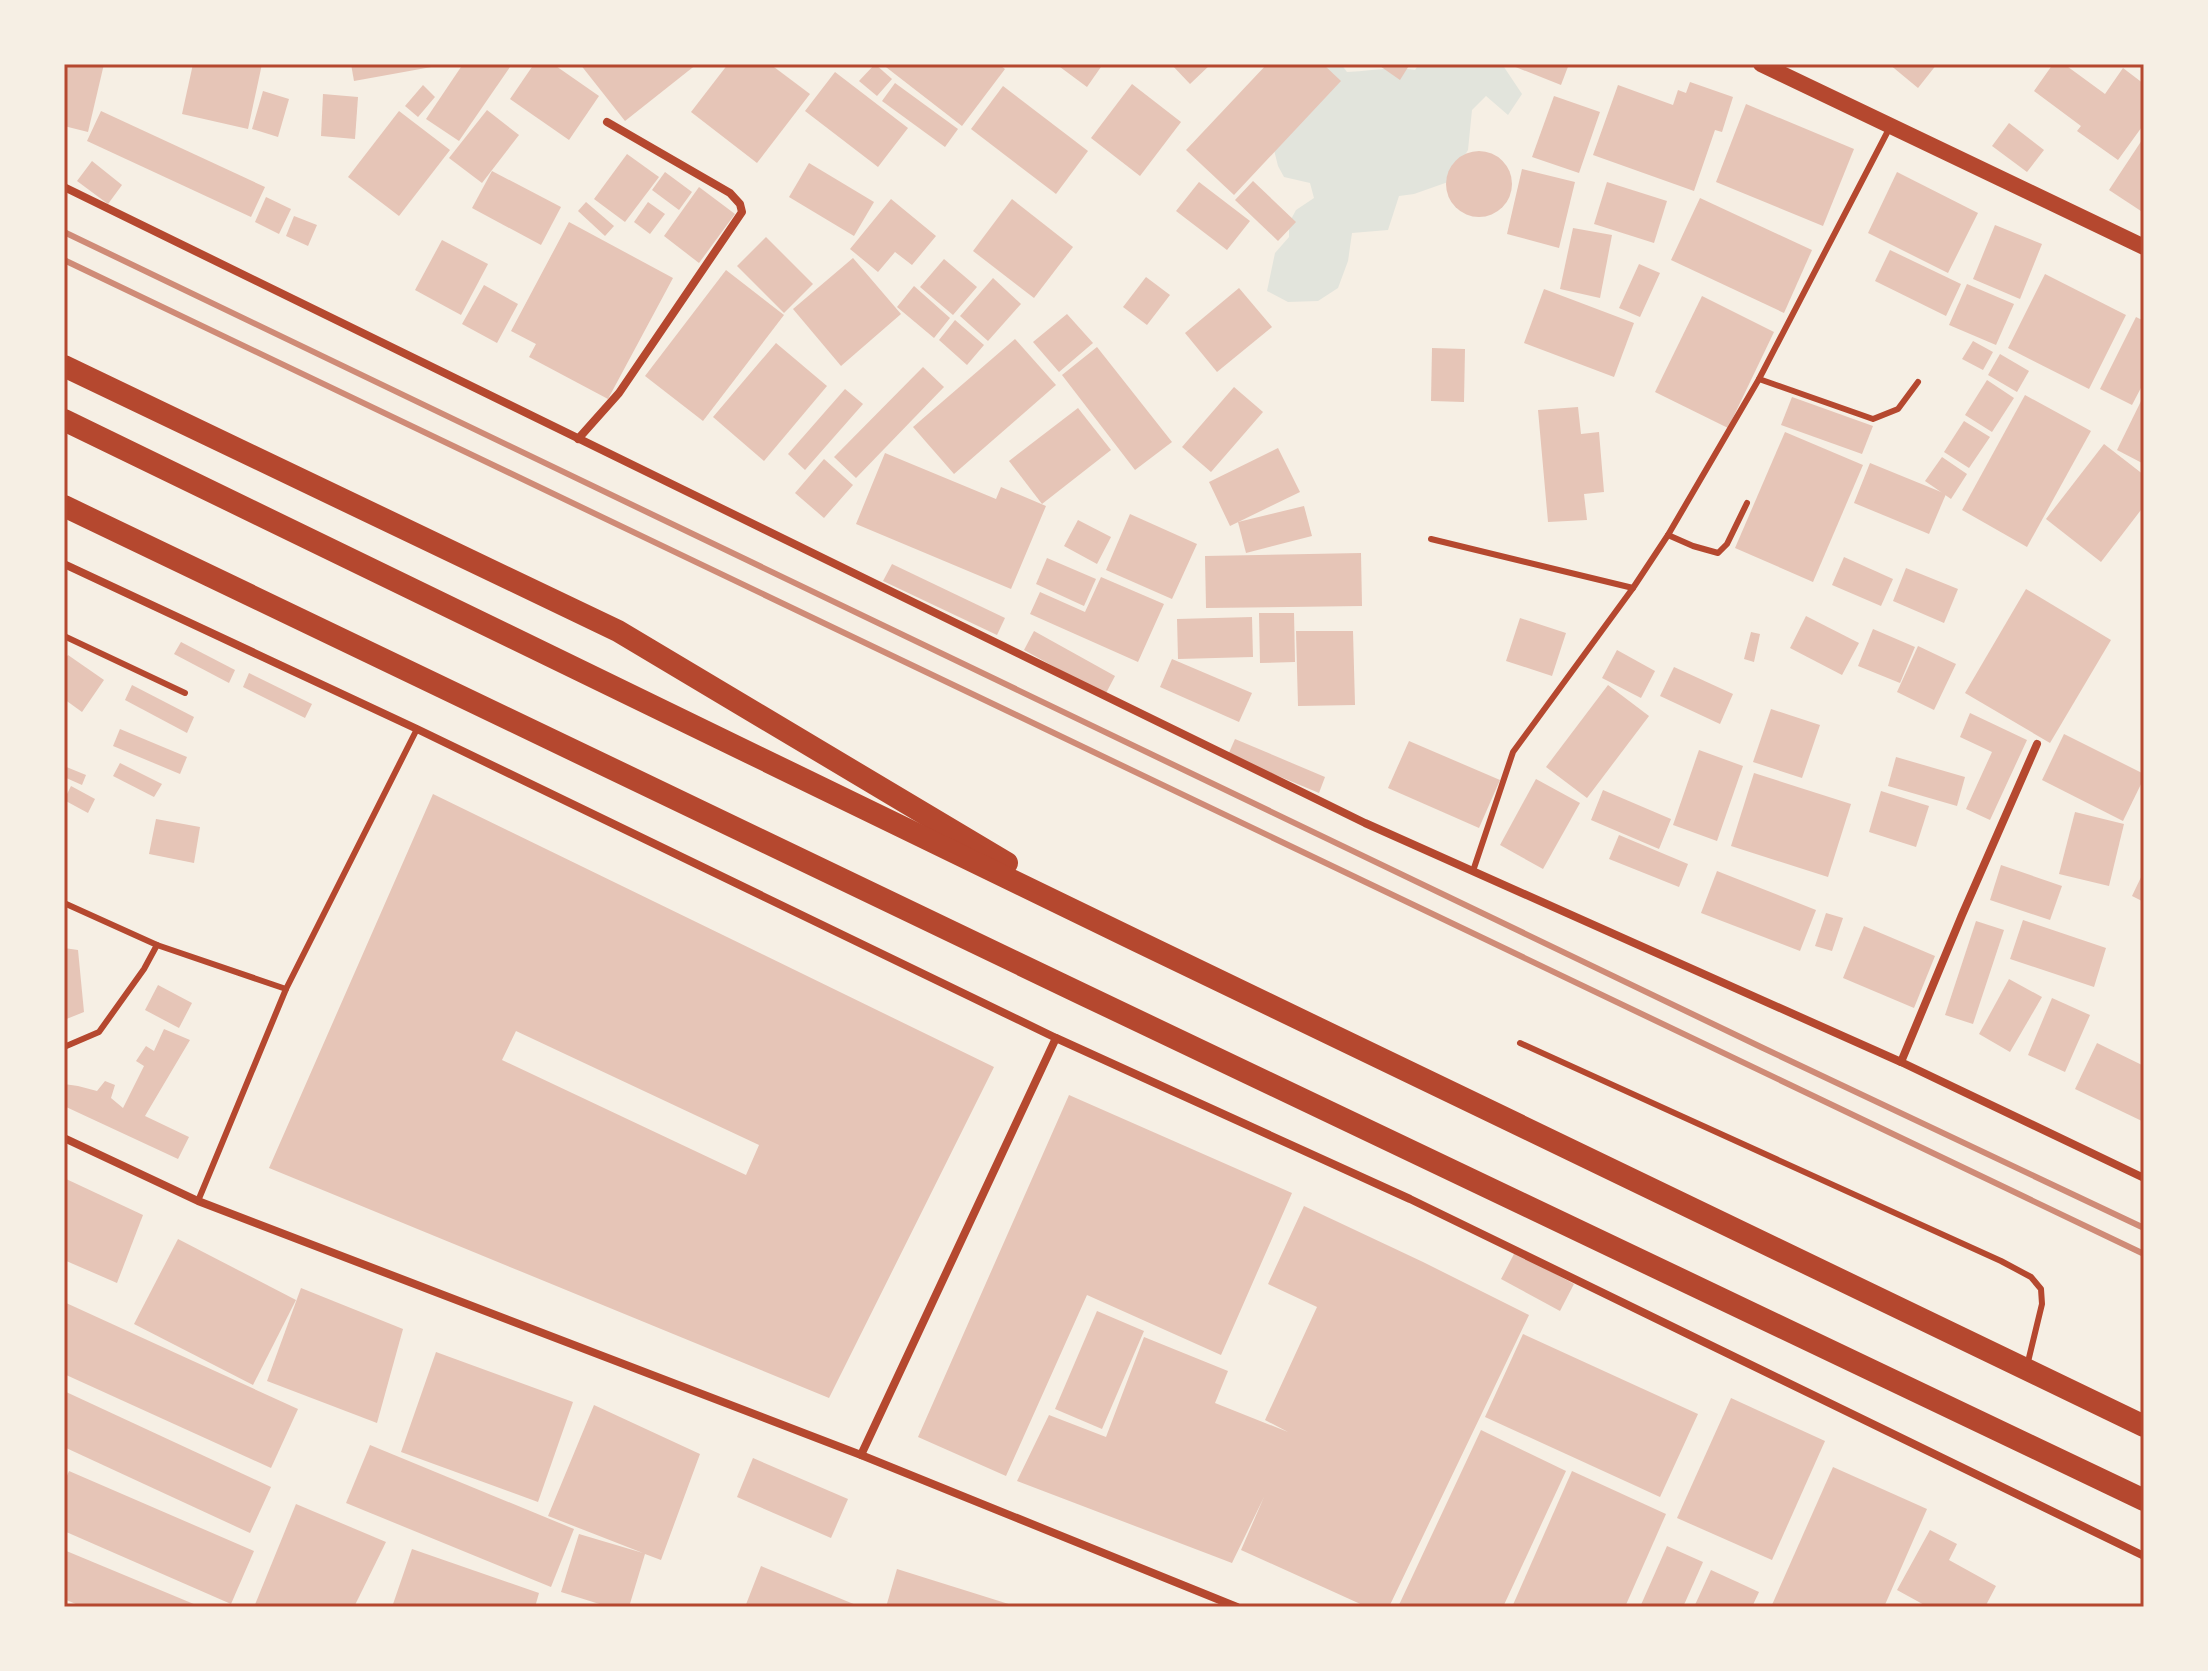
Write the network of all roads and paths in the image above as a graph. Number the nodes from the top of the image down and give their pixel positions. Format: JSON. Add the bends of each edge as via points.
{"nodes":[{"id":1,"x":1761,"y":64,"type":"edge"},
{"id":2,"x":607,"y":122,"type":"dead end"},
{"id":3,"x":1890,"y":127,"type":"junction"},
{"id":4,"x":64,"y":187,"type":"edge"},
{"id":5,"x":2144,"y":247,"type":"edge"},
{"id":6,"x":64,"y":366,"type":"edge"},
{"id":7,"x":1759,"y":379,"type":"junction"},
{"id":8,"x":1918,"y":382,"type":"dead end"},
{"id":9,"x":64,"y":420,"type":"edge"},
{"id":10,"x":578,"y":439,"type":"junction"},
{"id":11,"x":1747,"y":503,"type":"dead end"},
{"id":12,"x":64,"y":506,"type":"edge"},
{"id":13,"x":1668,"y":535,"type":"junction"},
{"id":14,"x":1431,"y":539,"type":"dead end"},
{"id":15,"x":64,"y":564,"type":"edge"},
{"id":16,"x":1633,"y":588,"type":"junction"},
{"id":17,"x":64,"y":636,"type":"edge"},
{"id":18,"x":185,"y":693,"type":"dead end"},
{"id":19,"x":417,"y":729,"type":"junction"},
{"id":20,"x":2037,"y":744,"type":"dead end"},
{"id":21,"x":1473,"y":871,"type":"junction"},
{"id":22,"x":64,"y":903,"type":"edge"},
{"id":23,"x":1135,"y":940,"type":"junction"},
{"id":24,"x":157,"y":945,"type":"junction"},
{"id":25,"x":286,"y":989,"type":"junction"},
{"id":26,"x":1056,"y":1038,"type":"junction"},
{"id":27,"x":1520,"y":1043,"type":"dead end"},
{"id":28,"x":64,"y":1047,"type":"edge"},
{"id":29,"x":1901,"y":1062,"type":"junction"},
{"id":30,"x":64,"y":1138,"type":"edge"},
{"id":31,"x":2144,"y":1178,"type":"edge"},
{"id":32,"x":198,"y":1201,"type":"junction"},
{"id":33,"x":2026,"y":1369,"type":"junction"},
{"id":34,"x":2144,"y":1426,"type":"edge"},
{"id":35,"x":861,"y":1455,"type":"junction"},
{"id":36,"x":2144,"y":1500,"type":"edge"},
{"id":37,"x":2144,"y":1556,"type":"edge"},
{"id":38,"x":1237,"y":1607,"type":"edge"}],
"edges":[{"from":1,"to":3,"type":"main road"},
{"from":2,"to":10,"type":"street","via":[[730,193],[742,212],[619,393]]},
{"from":3,"to":5,"type":"main road"},
{"from":3,"to":7,"type":"lane"},
{"from":4,"to":10,"type":"street"},
{"from":6,"to":23,"type":"highway","via":[[618,631]]},
{"from":7,"to":8,"type":"lane","via":[[1873,419],[1898,409]]},
{"from":7,"to":13,"type":"lane"},
{"from":9,"to":23,"type":"highway"},
{"from":10,"to":21,"type":"street"},
{"from":11,"to":13,"type":"lane","via":[[1718,553]]},
{"from":12,"to":36,"type":"highway"},
{"from":13,"to":16,"type":"lane"},
{"from":14,"to":16,"type":"lane"},
{"from":15,"to":19,"type":"street"},
{"from":16,"to":21,"type":"lane","via":[[1513,752]]},
{"from":17,"to":18,"type":"lane"},
{"from":19,"to":25,"type":"lane"},
{"from":19,"to":26,"type":"street"},
{"from":20,"to":29,"type":"street"},
{"from":21,"to":29,"type":"street"},
{"from":22,"to":24,"type":"lane"},
{"from":23,"to":33,"type":"highway"},
{"from":24,"to":25,"type":"lane"},
{"from":24,"to":28,"type":"lane","via":[[99,1032]]},
{"from":25,"to":32,"type":"lane"},
{"from":26,"to":35,"type":"street"},
{"from":26,"to":37,"type":"street","via":[[1410,1199]]},
{"from":27,"to":33,"type":"lane","via":[[2031,1277],[2041,1289],[2042,1304]]},
{"from":29,"to":31,"type":"street"},
{"from":30,"to":32,"type":"street"},
{"from":32,"to":35,"type":"street"},
{"from":33,"to":34,"type":"highway"},
{"from":35,"to":38,"type":"street"}]}
